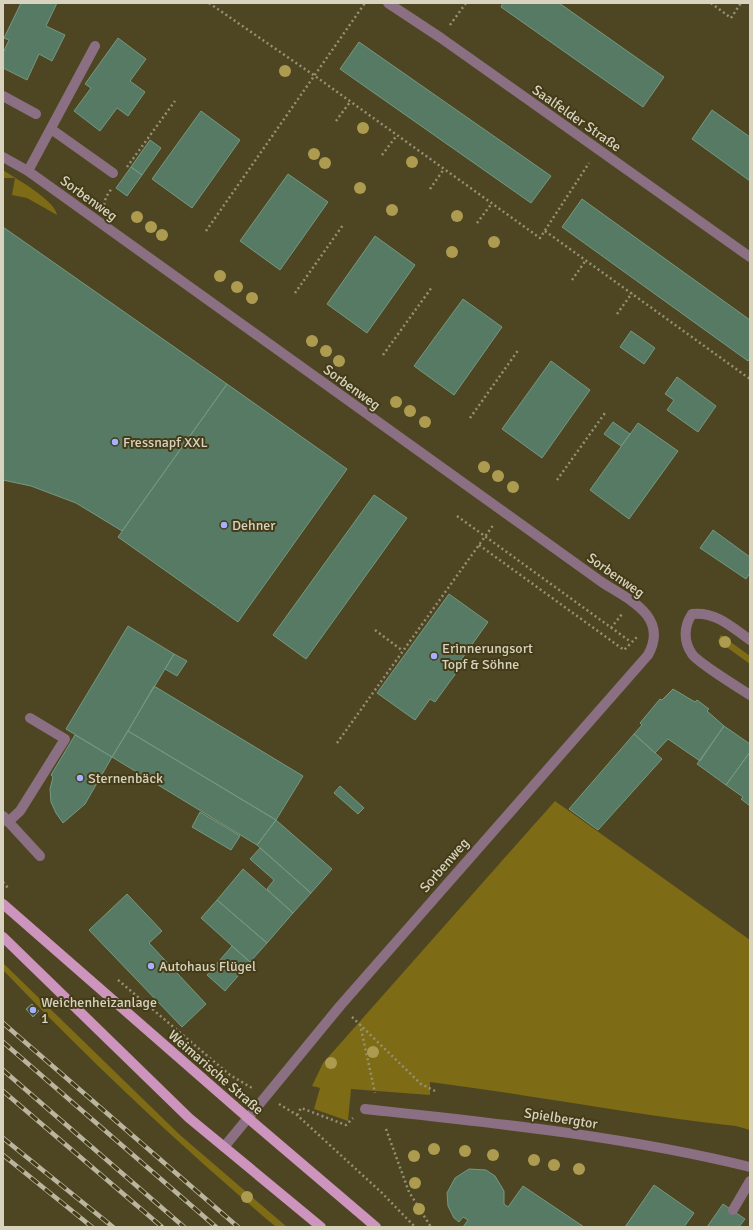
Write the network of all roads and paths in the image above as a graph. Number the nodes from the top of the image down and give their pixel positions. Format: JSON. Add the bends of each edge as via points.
{"nodes":[{"id":1,"x":209,"y":3,"type":"edge"},
{"id":2,"x":365,"y":3,"type":"edge"},
{"id":3,"x":388,"y":3,"type":"edge"},
{"id":4,"x":466,"y":3,"type":"edge"},
{"id":5,"x":711,"y":3,"type":"edge"},
{"id":6,"x":741,"y":3,"type":"edge"},
{"id":7,"x":441,"y":38,"type":"junction"},
{"id":8,"x":95,"y":46,"type":"dead end"},
{"id":9,"x":315,"y":76,"type":"junction"},
{"id":10,"x":3,"y":96,"type":"edge"},
{"id":11,"x":175,"y":101,"type":"dead end"},
{"id":12,"x":350,"y":102,"type":"junction"},
{"id":13,"x":36,"y":114,"type":"dead end"},
{"id":14,"x":336,"y":121,"type":"dead end"},
{"id":15,"x":51,"y":129,"type":"junction"},
{"id":16,"x":397,"y":135,"type":"junction"},
{"id":17,"x":599,"y":150,"type":"junction"},
{"id":18,"x":382,"y":155,"type":"dead end"},
{"id":19,"x":3,"y":157,"type":"edge"},
{"id":20,"x":444,"y":169,"type":"junction"},
{"id":21,"x":28,"y":171,"type":"junction"},
{"id":22,"x":124,"y":171,"type":"dead end"},
{"id":23,"x":114,"y":173,"type":"dead end"},
{"id":24,"x":115,"y":184,"type":"dead end"},
{"id":25,"x":430,"y":189,"type":"dead end"},
{"id":26,"x":492,"y":203,"type":"junction"},
{"id":27,"x":477,"y":223,"type":"dead end"},
{"id":28,"x":100,"y":224,"type":"junction"},
{"id":29,"x":343,"y":225,"type":"dead end"},
{"id":30,"x":206,"y":231,"type":"dead end"},
{"id":31,"x":545,"y":231,"type":"junction"},
{"id":32,"x":750,"y":257,"type":"edge"},
{"id":33,"x":586,"y":260,"type":"junction"},
{"id":34,"x":572,"y":280,"type":"dead end"},
{"id":35,"x":432,"y":287,"type":"dead end"},
{"id":36,"x":295,"y":293,"type":"dead end"},
{"id":37,"x":632,"y":293,"type":"junction"},
{"id":38,"x":617,"y":314,"type":"dead end"},
{"id":39,"x":519,"y":349,"type":"dead end"},
{"id":40,"x":383,"y":355,"type":"dead end"},
{"id":41,"x":750,"y":379,"type":"edge"},
{"id":42,"x":605,"y":413,"type":"dead end"},
{"id":43,"x":470,"y":418,"type":"dead end"},
{"id":44,"x":557,"y":480,"type":"dead end"},
{"id":45,"x":502,"y":512,"type":"junction"},
{"id":46,"x":457,"y":516,"type":"dead end"},
{"id":47,"x":485,"y":536,"type":"junction"},
{"id":48,"x":479,"y":545,"type":"junction"},
{"id":49,"x":375,"y":630,"type":"dead end"},
{"id":50,"x":750,"y":640,"type":"edge"},
{"id":51,"x":403,"y":651,"type":"junction"},
{"id":52,"x":750,"y":695,"type":"edge"},
{"id":53,"x":30,"y":718,"type":"dead end"},
{"id":54,"x":337,"y":743,"type":"dead end"},
{"id":55,"x":5,"y":819,"type":"edge"},
{"id":56,"x":40,"y":856,"type":"dead end"},
{"id":57,"x":3,"y":904,"type":"edge"},
{"id":58,"x":3,"y":937,"type":"edge"},
{"id":59,"x":340,"y":1006,"type":"junction"},
{"id":60,"x":360,"y":1024,"type":"junction"},
{"id":61,"x":230,"y":1075,"type":"dead end"},
{"id":62,"x":255,"y":1090,"type":"dead end"},
{"id":63,"x":435,"y":1091,"type":"dead end"},
{"id":64,"x":376,"y":1092,"type":"dead end"},
{"id":65,"x":282,"y":1106,"type":"dead end"},
{"id":66,"x":365,"y":1109,"type":"dead end"},
{"id":67,"x":297,"y":1115,"type":"junction"},
{"id":68,"x":248,"y":1118,"type":"junction"},
{"id":69,"x":346,"y":1124,"type":"dead end"},
{"id":70,"x":387,"y":1130,"type":"dead end"},
{"id":71,"x":224,"y":1147,"type":"junction"},
{"id":72,"x":750,"y":1167,"type":"edge"},
{"id":73,"x":750,"y":1181,"type":"edge"},
{"id":74,"x":733,"y":1210,"type":"dead end"},
{"id":75,"x":321,"y":1227,"type":"edge"},
{"id":76,"x":376,"y":1227,"type":"edge"},
{"id":77,"x":415,"y":1227,"type":"edge"},
{"id":78,"x":431,"y":1227,"type":"edge"}],
"edges":[{"from":1,"to":9,"type":"path"},
{"from":2,"to":9,"type":"path"},
{"from":3,"to":7,"type":"street","name":"Saalfelder Straße"},
{"from":4,"to":7,"type":"path"},
{"from":5,"to":6,"type":"path","via":[[731,18]]},
{"from":7,"to":17,"type":"street","name":"Saalfelder Straße"},
{"from":8,"to":15,"type":"street"},
{"from":9,"to":12,"type":"path"},
{"from":9,"to":30,"type":"path"},
{"from":10,"to":13,"type":"street"},
{"from":11,"to":22,"type":"path"},
{"from":12,"to":14,"type":"path"},
{"from":12,"to":16,"type":"path"},
{"from":15,"to":21,"type":"street"},
{"from":15,"to":23,"type":"street"},
{"from":16,"to":18,"type":"path"},
{"from":16,"to":20,"type":"path"},
{"from":17,"to":31,"type":"path"},
{"from":17,"to":32,"type":"street","name":"Saalfelder Straße"},
{"from":19,"to":21,"type":"street","name":"Sorbenweg"},
{"from":20,"to":25,"type":"path"},
{"from":20,"to":26,"type":"path"},
{"from":21,"to":28,"type":"street","name":"Sorbenweg"},
{"from":24,"to":28,"type":"path","via":[[106,197]]},
{"from":26,"to":27,"type":"path"},
{"from":26,"to":31,"type":"path","via":[[540,238]]},
{"from":28,"to":45,"type":"street","name":"Sorbenweg"},
{"from":29,"to":36,"type":"path"},
{"from":31,"to":33,"type":"path"},
{"from":33,"to":34,"type":"path"},
{"from":33,"to":37,"type":"path"},
{"from":35,"to":40,"type":"path"},
{"from":37,"to":38,"type":"path"},
{"from":37,"to":41,"type":"path"},
{"from":39,"to":43,"type":"path"},
{"from":42,"to":44,"type":"path"},
{"from":45,"to":47,"type":"path"},
{"from":45,"to":59,"type":"street","name":"Sorbenweg","via":[[632,601],[647,614],[653,625],[652,647],[648,655]]},
{"from":46,"to":47,"type":"path"},
{"from":47,"to":48,"type":"path"},
{"from":47,"to":48,"type":"path","via":[[631,642],[624,650]]},
{"from":48,"to":51,"type":"path"},
{"from":49,"to":51,"type":"path"},
{"from":50,"to":52,"type":"street","via":[[716,617],[702,612],[692,614],[686,623],[685,637],[692,655]]},
{"from":51,"to":54,"type":"path"},
{"from":53,"to":55,"type":"street","via":[[65,739],[20,811]]},
{"from":55,"to":56,"type":"street"},
{"from":57,"to":68,"type":"main road","name":"Weimarische Straße"},
{"from":58,"to":71,"type":"main road","via":[[169,1100]]},
{"from":59,"to":60,"type":"path"},
{"from":59,"to":68,"type":"street","name":"Sorbenweg"},
{"from":60,"to":63,"type":"path","via":[[422,1084]]},
{"from":60,"to":64,"type":"path"},
{"from":61,"to":62,"type":"path"},
{"from":65,"to":67,"type":"path"},
{"from":66,"to":72,"type":"street","name":"Spielbergtor","via":[[547,1129]]},
{"from":67,"to":69,"type":"path","via":[[301,1108]]},
{"from":67,"to":77,"type":"path","via":[[382,1192]]},
{"from":68,"to":71,"type":"street","name":"Sorbenweg"},
{"from":68,"to":76,"type":"main road","name":"Weimarische Straße"},
{"from":70,"to":78,"type":"path","via":[[409,1192]]},
{"from":71,"to":75,"type":"main road"},
{"from":73,"to":74,"type":"street"}]}
